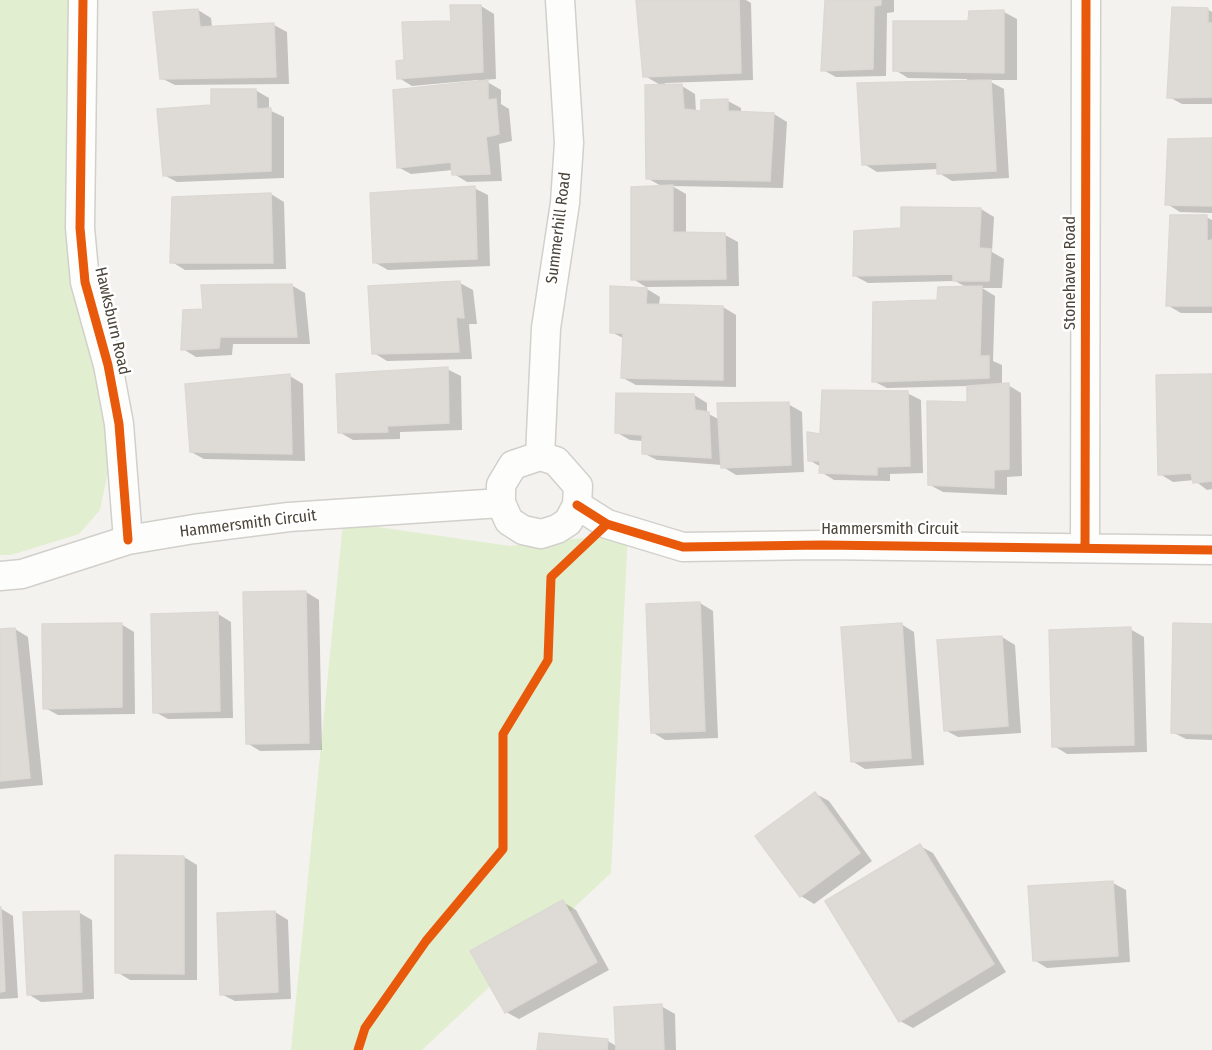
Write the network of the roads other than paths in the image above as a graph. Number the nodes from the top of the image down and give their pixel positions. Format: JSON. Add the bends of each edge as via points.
{"nodes":[{"id":1,"x":83,"y":0,"type":"edge"},
{"id":2,"x":560,"y":0,"type":"edge"},
{"id":3,"x":1086,"y":0,"type":"edge"},
{"id":4,"x":540,"y":456,"type":"junction"},
{"id":5,"x":501,"y":503,"type":"junction"},
{"id":6,"x":577,"y":505,"type":"junction"},
{"id":7,"x":128,"y":540,"type":"junction"},
{"id":8,"x":1085,"y":547,"type":"junction"},
{"id":9,"x":1212,"y":550,"type":"edge"},
{"id":10,"x":0,"y":576,"type":"edge"}],
"edges":[{"from":1,"to":7,"type":"street","name":"Hawksburn Road","via":[[81,228],[85,282],[108,365],[119,424]]},
{"from":2,"to":4,"type":"street","name":"Summerhill Road","via":[[569,143],[565,203],[546,328]]},
{"from":3,"to":8,"type":"street","name":"Stonehaven Road"},
{"from":4,"to":5,"type":"street","via":[[513,465],[501,485]]},
{"from":4,"to":6,"type":"street","via":[[556,461],[569,473],[578,486]]},
{"from":5,"to":6,"type":"street","via":[[509,521],[523,530],[541,534],[568,522]]},
{"from":5,"to":7,"type":"street","name":"Hammersmith Circuit","via":[[289,517]]},
{"from":6,"to":8,"type":"street","name":"Hammersmith Circuit","via":[[607,524],[683,546]]},
{"from":7,"to":10,"type":"street","name":"Hammersmith Circuit","via":[[22,574]]},
{"from":8,"to":9,"type":"street","name":"Hammersmith Circuit"}]}
